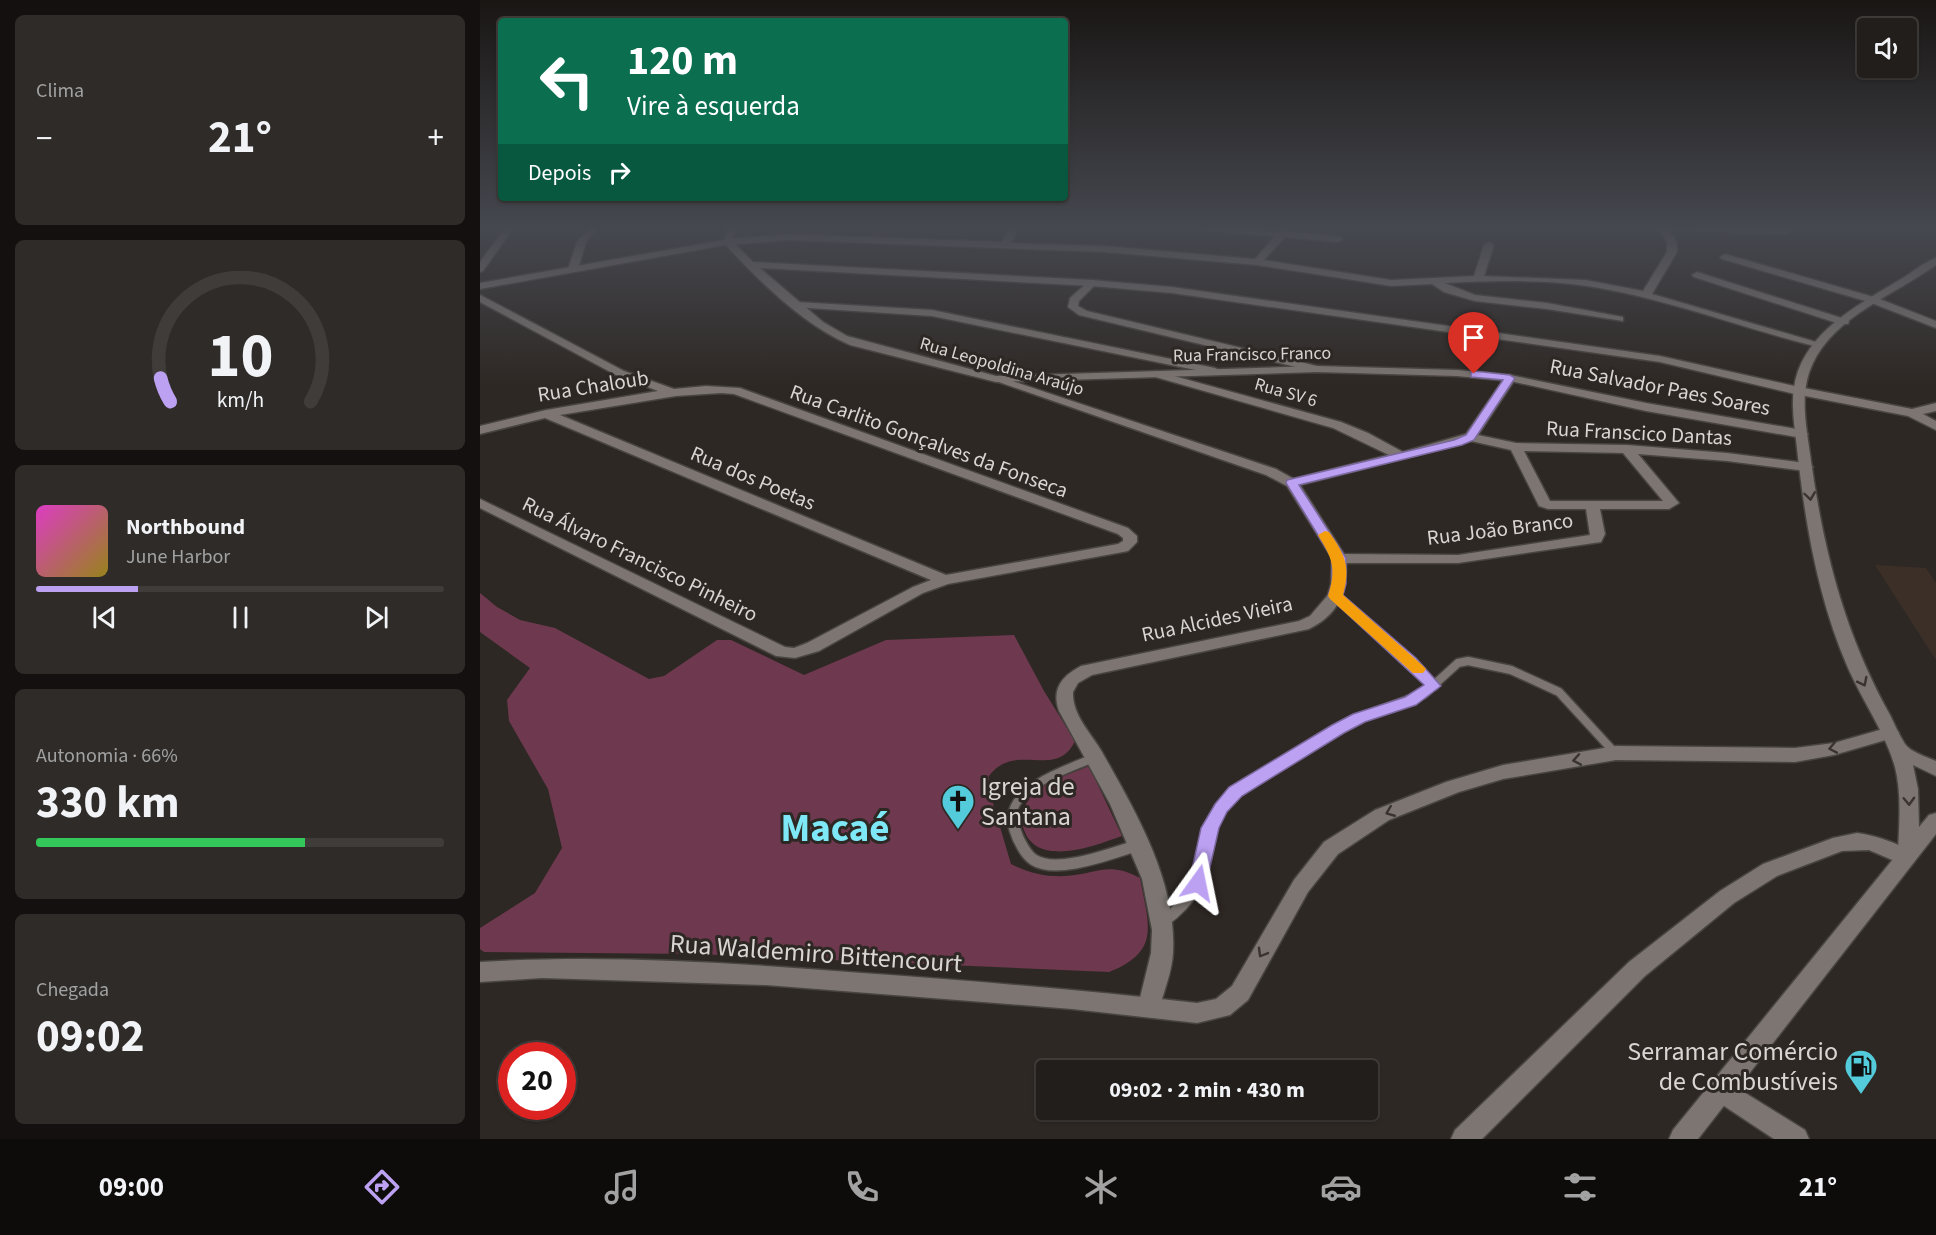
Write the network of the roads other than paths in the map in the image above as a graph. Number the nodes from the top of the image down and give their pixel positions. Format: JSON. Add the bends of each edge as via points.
{"nodes":[{"id":1,"x":512,"y":280,"type":"edge"},
{"id":2,"x":767,"y":280,"type":"edge"},
{"id":3,"x":1038,"y":280,"type":"edge"},
{"id":4,"x":1373,"y":280,"type":"edge"},
{"id":5,"x":1455,"y":280,"type":"edge"},
{"id":6,"x":1550,"y":280,"type":"edge"},
{"id":7,"x":1655,"y":280,"type":"edge"},
{"id":8,"x":1713,"y":280,"type":"edge"},
{"id":9,"x":1805,"y":280,"type":"edge"},
{"id":10,"x":1905,"y":280,"type":"edge"},
{"id":11,"x":1436,"y":282,"type":"junction"},
{"id":12,"x":1092,"y":283,"type":"junction"},
{"id":13,"x":480,"y":286,"type":"edge"},
{"id":14,"x":1646,"y":295,"type":"junction"},
{"id":15,"x":480,"y":298,"type":"edge"},
{"id":16,"x":1873,"y":300,"type":"junction"},
{"id":17,"x":797,"y":305,"type":"junction"},
{"id":18,"x":1619,"y":319,"type":"dead end"},
{"id":19,"x":1844,"y":322,"type":"junction"},
{"id":20,"x":1934,"y":322,"type":"edge"},
{"id":21,"x":1818,"y":344,"type":"junction"},
{"id":22,"x":1317,"y":369,"type":"junction"},
{"id":23,"x":1215,"y":371,"type":"junction"},
{"id":24,"x":1156,"y":374,"type":"junction"},
{"id":25,"x":1510,"y":378,"type":"junction"},
{"id":26,"x":996,"y":379,"type":"junction"},
{"id":27,"x":714,"y":388,"type":"joint"},
{"id":28,"x":1799,"y":391,"type":"junction"},
{"id":29,"x":674,"y":393,"type":"junction"},
{"id":30,"x":1936,"y":408,"type":"edge"},
{"id":31,"x":1912,"y":413,"type":"junction"},
{"id":32,"x":546,"y":414,"type":"junction"},
{"id":33,"x":1936,"y":426,"type":"edge"},
{"id":34,"x":483,"y":429,"type":"edge"},
{"id":35,"x":1802,"y":434,"type":"junction"},
{"id":36,"x":1470,"y":437,"type":"junction"},
{"id":37,"x":1516,"y":447,"type":"junction"},
{"id":38,"x":1627,"y":449,"type":"junction"},
{"id":39,"x":1399,"y":455,"type":"junction"},
{"id":40,"x":1806,"y":468,"type":"junction"},
{"id":41,"x":1292,"y":483,"type":"junction"},
{"id":42,"x":480,"y":503,"type":"edge"},
{"id":43,"x":1592,"y":506,"type":"junction"},
{"id":44,"x":1339,"y":558,"type":"junction"},
{"id":45,"x":944,"y":580,"type":"junction"},
{"id":46,"x":1335,"y":596,"type":"junction"},
{"id":47,"x":1434,"y":686,"type":"junction"},
{"id":48,"x":1894,"y":742,"type":"junction"},
{"id":49,"x":1616,"y":753,"type":"junction"},
{"id":50,"x":1096,"y":757,"type":"junction"},
{"id":51,"x":1936,"y":769,"type":"edge"},
{"id":52,"x":1936,"y":820,"type":"edge"},
{"id":53,"x":1140,"y":845,"type":"junction"},
{"id":54,"x":1906,"y":855,"type":"junction"},
{"id":55,"x":1162,"y":921,"type":"junction"},
{"id":56,"x":480,"y":972,"type":"edge"},
{"id":57,"x":1149,"y":1006,"type":"junction"},
{"id":58,"x":1721,"y":1090,"type":"junction"},
{"id":59,"x":1464,"y":1139,"type":"edge"},
{"id":60,"x":1682,"y":1139,"type":"edge"},
{"id":61,"x":1796,"y":1139,"type":"edge"}],
"edges":[{"from":1,"to":13,"type":"street"},
{"from":2,"to":17,"type":"street","name":"Rua Leopoldina Araújo"},
{"from":3,"to":12,"type":"street"},
{"from":4,"to":11,"type":"street"},
{"from":5,"to":11,"type":"street"},
{"from":6,"to":14,"type":"street"},
{"from":7,"to":14,"type":"street"},
{"from":8,"to":19,"type":"street"},
{"from":9,"to":16,"type":"street"},
{"from":10,"to":16,"type":"street"},
{"from":11,"to":18,"type":"street","via":[[1468,297]]},
{"from":12,"to":22,"type":"street","via":[[1074,300],[1073,307],[1083,314]]},
{"from":12,"to":28,"type":"street","via":[[1172,290],[1660,359]]},
{"from":14,"to":21,"type":"street"},
{"from":15,"to":29,"type":"street","via":[[620,373]]},
{"from":16,"to":19,"type":"street"},
{"from":16,"to":20,"type":"street"},
{"from":17,"to":23,"type":"street","via":[[932,314]]},
{"from":17,"to":26,"type":"street","name":"Rua Leopoldina Araújo","via":[[821,327],[854,343]]},
{"from":19,"to":21,"type":"street"},
{"from":21,"to":28,"type":"street","via":[[1804,368]]},
{"from":22,"to":23,"type":"street","name":"Rua Francisco Franco"},
{"from":22,"to":25,"type":"street","name":"Rua Francisco Franco"},
{"from":23,"to":24,"type":"street","name":"Rua Francisco Franco"},
{"from":24,"to":26,"type":"street","name":"Rua Francisco Franco"},
{"from":24,"to":39,"type":"street","name":"Rua SV 6","via":[[1337,425]]},
{"from":25,"to":35,"type":"street","name":"Rua Salvador Paes Soares"},
{"from":25,"to":36,"type":"street"},
{"from":26,"to":41,"type":"street","name":"Rua Leopoldina Araújo","via":[[1271,472]]},
{"from":27,"to":29,"type":"street","name":"Rua Chaloub"},
{"from":27,"to":45,"type":"street","name":"Rua Carlito Gonçalves da Fonseca","via":[[736,391],[1130,536],[1130,542],[1123,548]]},
{"from":28,"to":31,"type":"street"},
{"from":28,"to":35,"type":"street"},
{"from":29,"to":32,"type":"street","name":"Rua Chaloub"},
{"from":30,"to":31,"type":"street"},
{"from":31,"to":33,"type":"street"},
{"from":32,"to":34,"type":"street","name":"Rua Chaloub"},
{"from":32,"to":45,"type":"street","name":"Rua dos Poetas"},
{"from":35,"to":40,"type":"street"},
{"from":36,"to":37,"type":"street","name":"Rua Franscico Dantas"},
{"from":36,"to":39,"type":"street"},
{"from":37,"to":38,"type":"street","name":"Rua Franscico Dantas"},
{"from":37,"to":43,"type":"street","via":[[1544,503],[1554,507]]},
{"from":38,"to":40,"type":"street","name":"Rua Franscico Dantas"},
{"from":38,"to":43,"type":"street","via":[[1672,503]]},
{"from":39,"to":41,"type":"street"},
{"from":40,"to":48,"type":"street","one_way":true,"via":[[1813,519],[1837,619],[1857,670]]},
{"from":41,"to":44,"type":"street"},
{"from":42,"to":45,"type":"street","name":"Rua Álvaro Francisco Pinheiro","via":[[782,652],[795,653],[813,647]]},
{"from":43,"to":44,"type":"street","name":"Rua João Branco","via":[[1596,539],[1458,559]]},
{"from":44,"to":46,"type":"street"},
{"from":46,"to":47,"type":"lane"},
{"from":46,"to":50,"type":"street","name":"Rua Alcides Vieira","via":[[1316,619],[1303,625],[1086,670],[1069,680],[1064,689],[1066,705]]},
{"from":47,"to":49,"type":"lane","via":[[1458,663],[1468,661],[1544,682],[1559,692]]},
{"from":47,"to":55,"type":"lane","via":[[1411,701],[1338,729],[1236,792],[1210,828],[1191,899]]},
{"from":48,"to":49,"type":"street","name":"Rua Waldemiro Bittencourt","one_way":true,"via":[[1795,755]]},
{"from":48,"to":51,"type":"street"},
{"from":48,"to":54,"type":"street","one_way":true,"via":[[1909,794]]},
{"from":49,"to":57,"type":"street","name":"Rua Waldemiro Bittencourt","one_way":true,"via":[[1503,772],[1382,815],[1331,848],[1301,886],[1240,993],[1222,1008],[1197,1013]]},
{"from":50,"to":53,"type":"street","name":"Rua Alcides Vieira"},
{"from":50,"to":53,"type":"lane","via":[[1019,798],[1012,821],[1024,849],[1044,864],[1059,865]]},
{"from":52,"to":54,"type":"street"},
{"from":53,"to":55,"type":"street","name":"Rua Alcides Vieira"},
{"from":54,"to":58,"type":"street"},
{"from":54,"to":59,"type":"street","via":[[1872,843],[1840,843],[1770,870],[1727,897],[1637,969]]},
{"from":55,"to":57,"type":"street","name":"Rua Alcides Vieira","via":[[1162,954]]},
{"from":56,"to":57,"type":"street","name":"Rua Waldemiro Bittencourt","via":[[542,968],[766,975]]},
{"from":58,"to":60,"type":"street"},
{"from":58,"to":61,"type":"street"}]}
